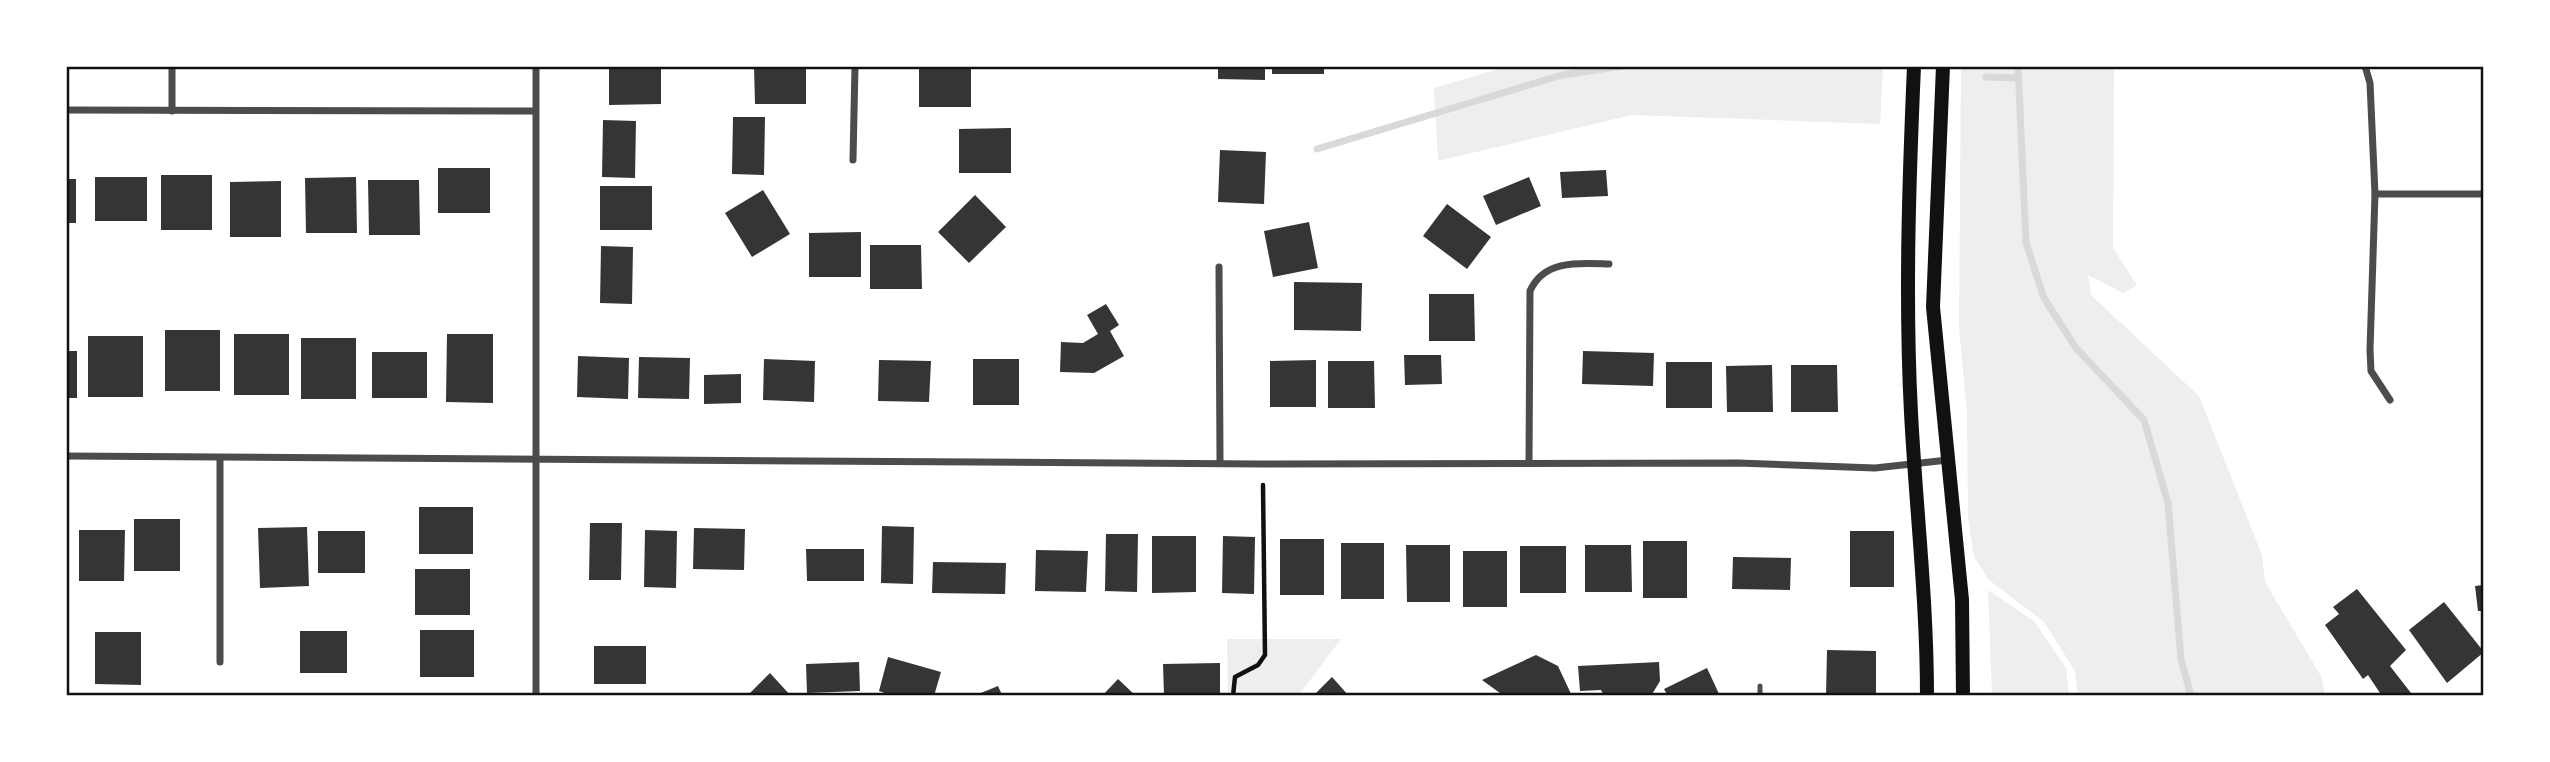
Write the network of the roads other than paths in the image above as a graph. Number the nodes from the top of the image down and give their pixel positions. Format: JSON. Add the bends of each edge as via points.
{"nodes":[{"id":1,"x":172,"y":66,"type":"edge"},
{"id":2,"x":536,"y":66,"type":"edge"},
{"id":3,"x":855,"y":66,"type":"edge"},
{"id":4,"x":1914,"y":66,"type":"edge"},
{"id":5,"x":1943,"y":66,"type":"edge"},
{"id":6,"x":2365,"y":66,"type":"edge"},
{"id":7,"x":66,"y":110,"type":"edge"},
{"id":8,"x":172,"y":111,"type":"junction"},
{"id":9,"x":536,"y":111,"type":"junction"},
{"id":10,"x":853,"y":160,"type":"dead end"},
{"id":11,"x":2375,"y":194,"type":"junction"},
{"id":12,"x":2483,"y":194,"type":"edge"},
{"id":13,"x":1609,"y":264,"type":"dead end"},
{"id":14,"x":1219,"y":267,"type":"dead end"},
{"id":15,"x":2390,"y":400,"type":"dead end"},
{"id":16,"x":66,"y":456,"type":"edge"},
{"id":17,"x":220,"y":459,"type":"junction"},
{"id":18,"x":534,"y":459,"type":"junction"},
{"id":19,"x":1948,"y":460,"type":"junction"},
{"id":20,"x":1529,"y":462,"type":"junction"},
{"id":21,"x":1220,"y":463,"type":"junction"},
{"id":22,"x":1914,"y":465,"type":"junction"},
{"id":23,"x":220,"y":662,"type":"dead end"},
{"id":24,"x":1760,"y":686,"type":"dead end"},
{"id":25,"x":536,"y":695,"type":"edge"},
{"id":26,"x":1760,"y":695,"type":"edge"},
{"id":27,"x":1927,"y":695,"type":"edge"},
{"id":28,"x":1963,"y":695,"type":"edge"}],
"edges":[{"from":1,"to":8,"type":"street"},
{"from":2,"to":9,"type":"street"},
{"from":3,"to":10,"type":"street"},
{"from":4,"to":22,"type":"main road","via":[[1908,312]]},
{"from":5,"to":19,"type":"main road","via":[[1933,307]]},
{"from":6,"to":11,"type":"street","via":[[2370,83]]},
{"from":7,"to":8,"type":"street"},
{"from":8,"to":9,"type":"street"},
{"from":9,"to":18,"type":"street"},
{"from":11,"to":12,"type":"street"},
{"from":11,"to":15,"type":"street","via":[[2371,371]]},
{"from":13,"to":20,"type":"street","via":[[1559,265],[1530,290]]},
{"from":14,"to":21,"type":"street"},
{"from":16,"to":17,"type":"street"},
{"from":17,"to":18,"type":"street"},
{"from":17,"to":23,"type":"street"},
{"from":18,"to":21,"type":"street"},
{"from":18,"to":25,"type":"street"},
{"from":19,"to":22,"type":"street"},
{"from":19,"to":28,"type":"main road","via":[[1962,600]]},
{"from":20,"to":21,"type":"street"},
{"from":20,"to":22,"type":"street"},
{"from":22,"to":27,"type":"main road","via":[[1927,625]]},
{"from":24,"to":26,"type":"lane"}]}
